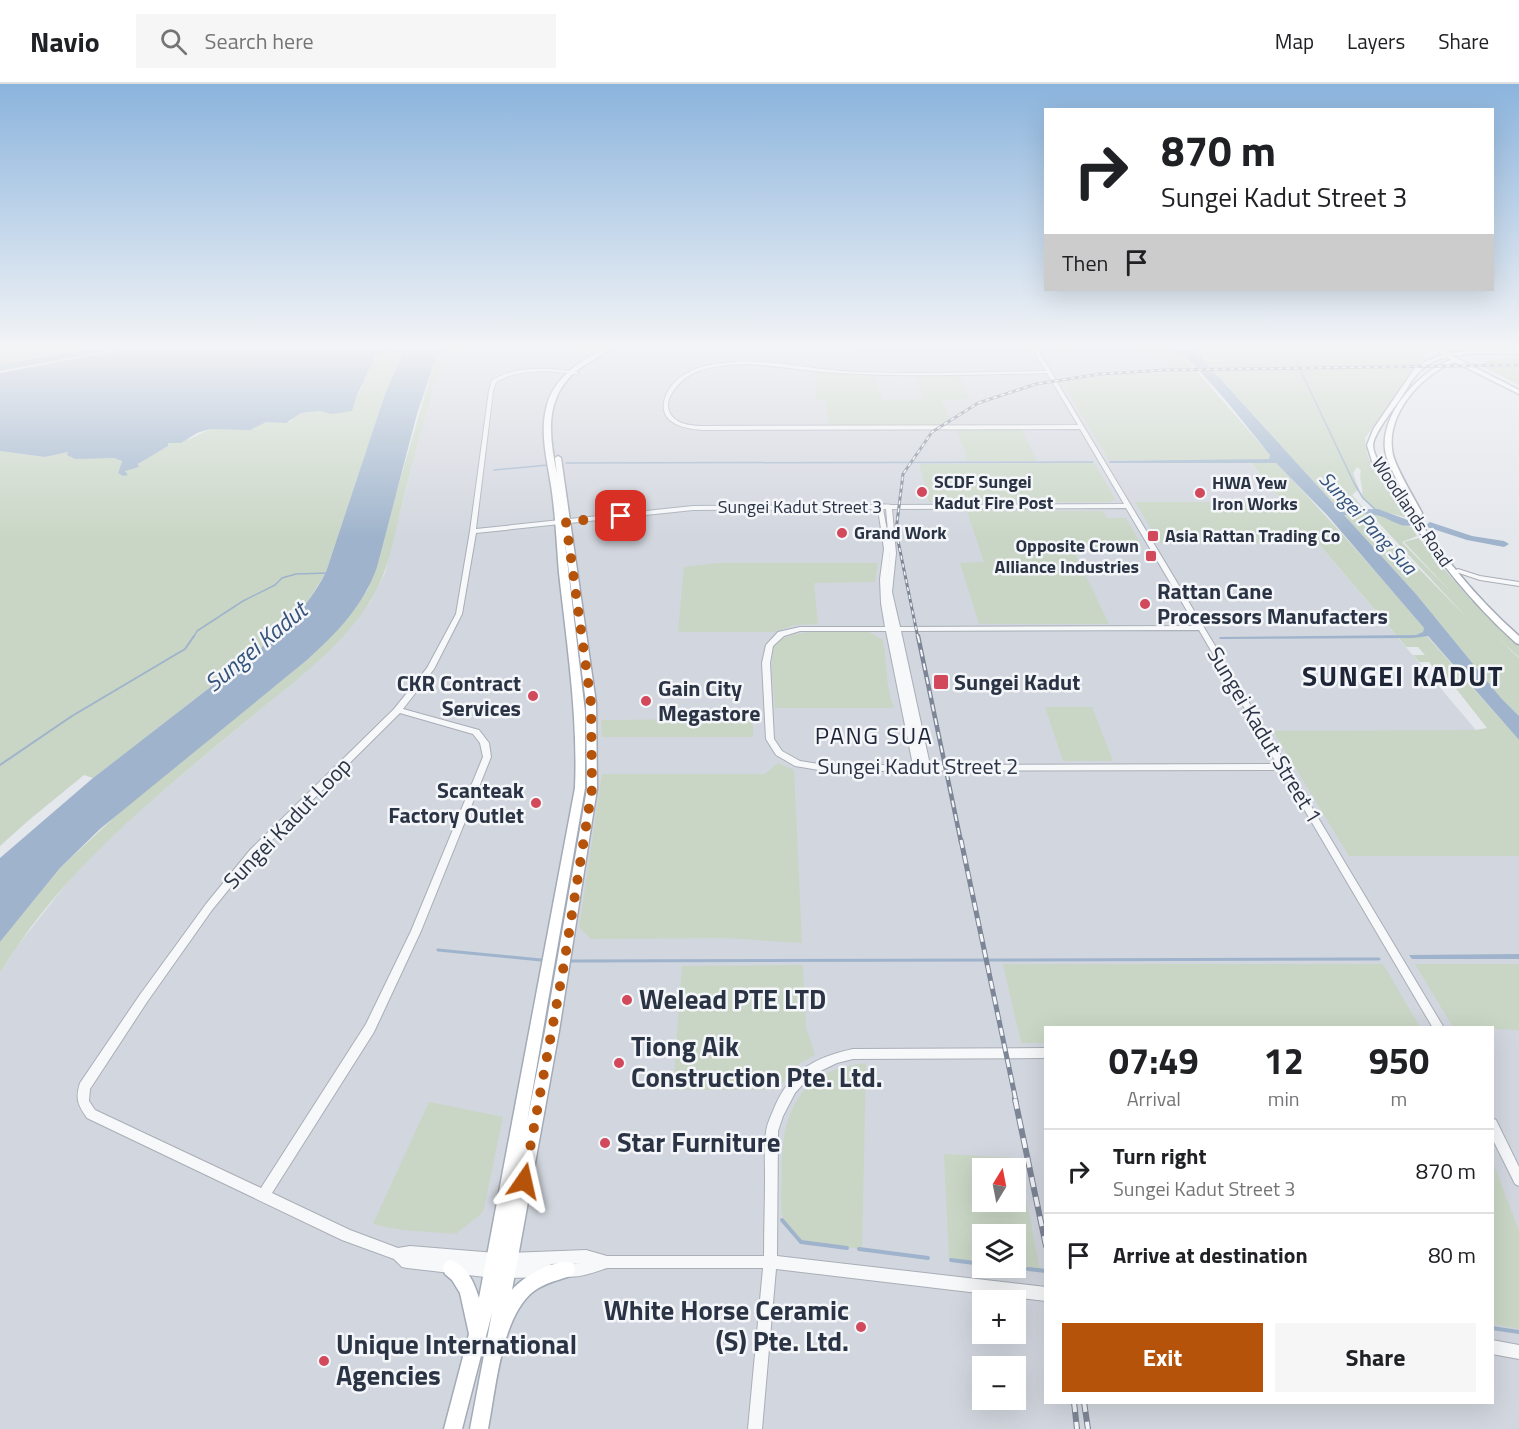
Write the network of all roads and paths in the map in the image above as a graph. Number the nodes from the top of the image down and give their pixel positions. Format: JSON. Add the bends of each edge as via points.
{"nodes":[{"id":1,"x":488,"y":412,"type":"edge"},
{"id":2,"x":554,"y":412,"type":"edge"},
{"id":3,"x":668,"y":412,"type":"edge"},
{"id":4,"x":1072,"y":412,"type":"edge"},
{"id":5,"x":1388,"y":412,"type":"edge"},
{"id":6,"x":1397,"y":412,"type":"edge"},
{"id":7,"x":1081,"y":427,"type":"junction"},
{"id":8,"x":1385,"y":476,"type":"junction"},
{"id":9,"x":1399,"y":477,"type":"junction"},
{"id":10,"x":880,"y":506,"type":"junction"},
{"id":11,"x":889,"y":506,"type":"junction"},
{"id":12,"x":1129,"y":506,"type":"junction"},
{"id":13,"x":563,"y":522,"type":"junction"},
{"id":14,"x":473,"y":531,"type":"junction"},
{"id":15,"x":1471,"y":581,"type":"junction"},
{"id":16,"x":1517,"y":585,"type":"edge"},
{"id":17,"x":890,"y":617,"type":"junction"},
{"id":18,"x":869,"y":628,"type":"junction"},
{"id":19,"x":892,"y":628,"type":"junction"},
{"id":20,"x":912,"y":628,"type":"junction"},
{"id":21,"x":1201,"y":628,"type":"junction"},
{"id":22,"x":1519,"y":635,"type":"edge"},
{"id":23,"x":895,"y":637,"type":"junction"},
{"id":24,"x":1519,"y":641,"type":"edge"},
{"id":25,"x":398,"y":710,"type":"junction"},
{"id":26,"x":922,"y":767,"type":"junction"},
{"id":27,"x":1284,"y":767,"type":"junction"},
{"id":28,"x":1438,"y":1026,"type":"edge"},
{"id":29,"x":1044,"y":1053,"type":"edge"},
{"id":30,"x":537,"y":1118,"type":"junction"},
{"id":31,"x":1494,"y":1128,"type":"edge"},
{"id":32,"x":516,"y":1137,"type":"junction"},
{"id":33,"x":1519,"y":1180,"type":"edge"},
{"id":34,"x":264,"y":1194,"type":"junction"},
{"id":35,"x":399,"y":1254,"type":"junction"},
{"id":36,"x":607,"y":1262,"type":"junction"},
{"id":37,"x":770,"y":1262,"type":"junction"},
{"id":38,"x":500,"y":1265,"type":"junction"},
{"id":39,"x":451,"y":1268,"type":"junction"},
{"id":40,"x":567,"y":1269,"type":"junction"},
{"id":41,"x":1044,"y":1294,"type":"edge"},
{"id":42,"x":498,"y":1334,"type":"junction"},
{"id":43,"x":476,"y":1338,"type":"junction"},
{"id":44,"x":1494,"y":1347,"type":"edge"},
{"id":45,"x":1519,"y":1352,"type":"edge"},
{"id":46,"x":453,"y":1429,"type":"edge"},
{"id":47,"x":479,"y":1429,"type":"edge"},
{"id":48,"x":755,"y":1429,"type":"edge"}],
"edges":[{"from":1,"to":14,"type":"street","name":"Sungei Kadut Loop"},
{"from":2,"to":13,"type":"main road"},
{"from":3,"to":7,"type":"street","via":[[675,423],[696,428]]},
{"from":4,"to":7,"type":"street","name":"Sungei Kadut Street 1"},
{"from":5,"to":8,"type":"main road","name":"Woodlands Road","via":[[1372,435],[1370,446]]},
{"from":6,"to":9,"type":"main road","name":"Woodlands Road","via":[[1389,430],[1387,448]]},
{"from":7,"to":12,"type":"street","name":"Sungei Kadut Street 1"},
{"from":8,"to":9,"type":"main road"},
{"from":8,"to":24,"type":"main road","name":"Woodlands Road","via":[[1461,583]]},
{"from":9,"to":15,"type":"main road","name":"Woodlands Road","via":[[1418,513],[1458,571]]},
{"from":10,"to":11,"type":"street","name":"Sungei Kadut Street 3"},
{"from":10,"to":13,"type":"street","name":"Sungei Kadut Street 3","via":[[693,508]]},
{"from":10,"to":17,"type":"street","via":[[887,549],[883,592]]},
{"from":11,"to":12,"type":"street","name":"Sungei Kadut Street 3"},
{"from":11,"to":17,"type":"street","via":[[893,553]]},
{"from":12,"to":21,"type":"street","name":"Sungei Kadut Street 1"},
{"from":13,"to":14,"type":"street","name":"Sungei Kadut Street 3"},
{"from":13,"to":30,"type":"main road","via":[[591,703],[592,789]]},
{"from":13,"to":32,"type":"main road","via":[[582,763]]},
{"from":14,"to":25,"type":"street","name":"Sungei Kadut Loop","via":[[459,614],[430,669]]},
{"from":15,"to":16,"type":"street"},
{"from":15,"to":22,"type":"main road","name":"Woodlands Road"},
{"from":17,"to":18,"type":"street"},
{"from":17,"to":19,"type":"street"},
{"from":17,"to":20,"type":"street"},
{"from":18,"to":19,"type":"street","name":"Sungei Kadut Street 2"},
{"from":18,"to":23,"type":"street"},
{"from":18,"to":26,"type":"street","name":"Sungei Kadut Street 2","via":[[800,629],[781,634],[770,645],[766,663],[770,739],[778,753],[798,765]]},
{"from":19,"to":20,"type":"street","name":"Sungei Kadut Street 2"},
{"from":19,"to":23,"type":"street"},
{"from":20,"to":21,"type":"street","name":"Sungei Kadut Street 2"},
{"from":20,"to":23,"type":"street"},
{"from":21,"to":27,"type":"street","name":"Sungei Kadut Street 1"},
{"from":23,"to":26,"type":"street"},
{"from":25,"to":34,"type":"street","via":[[476,732],[487,747],[487,757],[416,931],[370,1028]]},
{"from":25,"to":34,"type":"street","name":"Sungei Kadut Loop","via":[[253,853],[209,907],[84,1087],[83,1103],[90,1114]]},
{"from":26,"to":27,"type":"street","name":"Sungei Kadut Street 2"},
{"from":27,"to":28,"type":"street","name":"Sungei Kadut Street 1"},
{"from":29,"to":37,"type":"street","via":[[868,1053],[826,1060],[813,1067],[791,1087],[772,1131]]},
{"from":30,"to":32,"type":"main road","via":[[531,1130]]},
{"from":30,"to":38,"type":"main road"},
{"from":31,"to":33,"type":"street"},
{"from":32,"to":38,"type":"main road"},
{"from":34,"to":35,"type":"street","name":"Sungei Kadut Loop","via":[[347,1235]]},
{"from":35,"to":38,"type":"street","name":"Sungei Kadut Loop","via":[[410,1252]]},
{"from":35,"to":39,"type":"street","name":"Sungei Kadut Loop","via":[[407,1262]]},
{"from":36,"to":37,"type":"street"},
{"from":36,"to":38,"type":"street","via":[[586,1256]]},
{"from":36,"to":40,"type":"street","via":[[585,1269]]},
{"from":37,"to":41,"type":"street"},
{"from":37,"to":48,"type":"street"},
{"from":38,"to":39,"type":"street","name":"Sungei Kadut Loop"},
{"from":38,"to":40,"type":"street"},
{"from":38,"to":42,"type":"main road"},
{"from":38,"to":43,"type":"main road"},
{"from":39,"to":43,"type":"main road","via":[[462,1276],[471,1300]]},
{"from":40,"to":42,"type":"main road","via":[[529,1283],[513,1301]]},
{"from":42,"to":47,"type":"main road"},
{"from":43,"to":46,"type":"main road"},
{"from":44,"to":45,"type":"street"}]}
